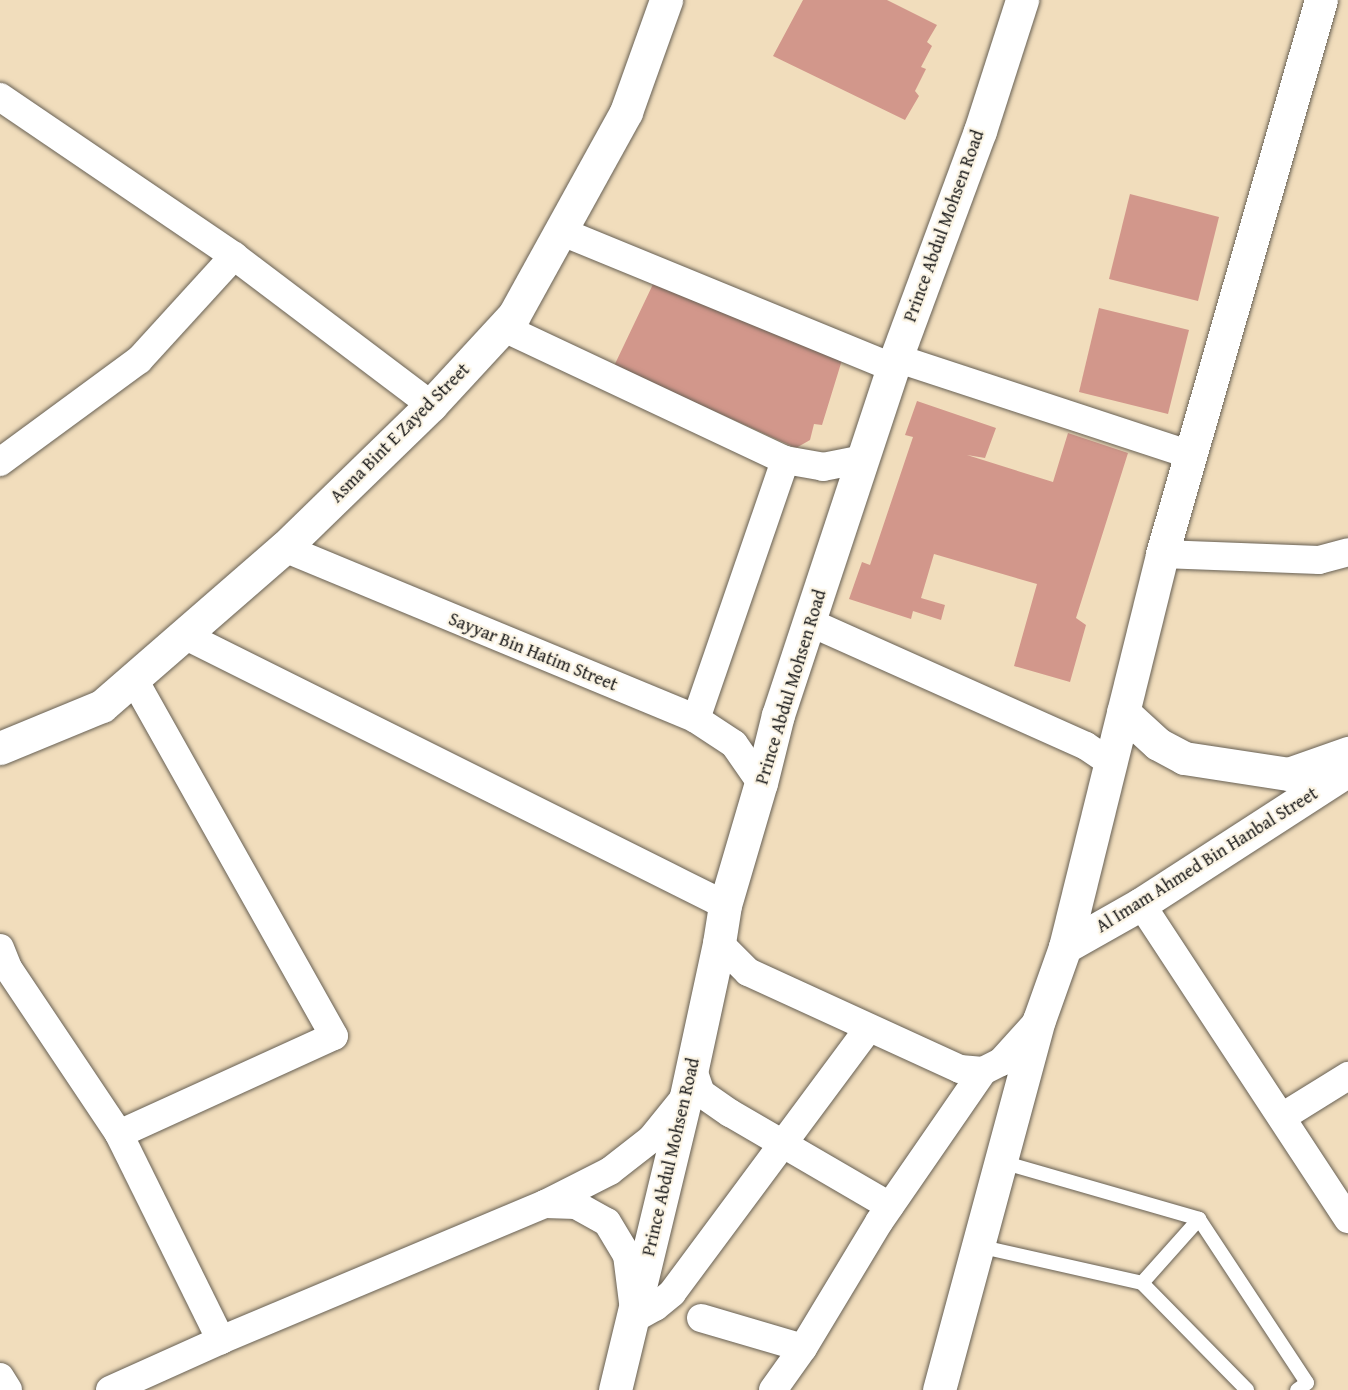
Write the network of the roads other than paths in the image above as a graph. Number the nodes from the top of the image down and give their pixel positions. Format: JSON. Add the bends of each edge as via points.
{"nodes":[{"id":1,"x":666,"y":0,"type":"edge"},
{"id":2,"x":1022,"y":0,"type":"edge"},
{"id":3,"x":1321,"y":0,"type":"edge"},
{"id":4,"x":0,"y":97,"type":"edge"},
{"id":5,"x":560,"y":231,"type":"junction"},
{"id":6,"x":234,"y":256,"type":"junction"},
{"id":7,"x":502,"y":327,"type":"junction"},
{"id":8,"x":894,"y":362,"type":"junction"},
{"id":9,"x":431,"y":405,"type":"junction"},
{"id":10,"x":1191,"y":455,"type":"junction"},
{"id":11,"x":863,"y":459,"type":"junction"},
{"id":12,"x":785,"y":460,"type":"junction"},
{"id":13,"x":0,"y":462,"type":"edge"},
{"id":14,"x":284,"y":548,"type":"junction"},
{"id":15,"x":1348,"y":552,"type":"edge"},
{"id":16,"x":1162,"y":554,"type":"junction"},
{"id":17,"x":809,"y":622,"type":"junction"},
{"id":18,"x":184,"y":635,"type":"junction"},
{"id":19,"x":134,"y":679,"type":"junction"},
{"id":20,"x":1123,"y":712,"type":"junction"},
{"id":21,"x":696,"y":719,"type":"junction"},
{"id":22,"x":0,"y":748,"type":"edge"},
{"id":23,"x":1348,"y":753,"type":"edge"},
{"id":24,"x":1110,"y":762,"type":"junction"},
{"id":25,"x":1348,"y":770,"type":"edge"},
{"id":26,"x":761,"y":783,"type":"junction"},
{"id":27,"x":1141,"y":904,"type":"junction"},
{"id":28,"x":725,"y":905,"type":"junction"},
{"id":29,"x":719,"y":943,"type":"junction"},
{"id":30,"x":1065,"y":947,"type":"junction"},
{"id":31,"x":3,"y":962,"type":"edge"},
{"id":32,"x":1039,"y":1020,"type":"junction"},
{"id":33,"x":868,"y":1029,"type":"junction"},
{"id":34,"x":983,"y":1071,"type":"junction"},
{"id":35,"x":1348,"y":1076,"type":"edge"},
{"id":36,"x":689,"y":1082,"type":"junction"},
{"id":37,"x":1282,"y":1117,"type":"junction"},
{"id":38,"x":119,"y":1134,"type":"junction"},
{"id":39,"x":783,"y":1142,"type":"junction"},
{"id":40,"x":1002,"y":1162,"type":"junction"},
{"id":41,"x":545,"y":1204,"type":"junction"},
{"id":42,"x":890,"y":1206,"type":"junction"},
{"id":43,"x":1346,"y":1211,"type":"edge"},
{"id":44,"x":1199,"y":1219,"type":"junction"},
{"id":45,"x":978,"y":1246,"type":"junction"},
{"id":46,"x":1142,"y":1283,"type":"junction"},
{"id":47,"x":635,"y":1318,"type":"junction"},
{"id":48,"x":701,"y":1318,"type":"dead end"},
{"id":49,"x":221,"y":1340,"type":"junction"},
{"id":50,"x":803,"y":1348,"type":"junction"},
{"id":51,"x":0,"y":1377,"type":"edge"},
{"id":52,"x":8,"y":1390,"type":"edge"},
{"id":53,"x":110,"y":1390,"type":"edge"},
{"id":54,"x":615,"y":1390,"type":"edge"},
{"id":55,"x":773,"y":1390,"type":"edge"},
{"id":56,"x":940,"y":1390,"type":"edge"},
{"id":57,"x":1247,"y":1390,"type":"edge"},
{"id":58,"x":1297,"y":1390,"type":"edge"}],
"edges":[{"from":1,"to":5,"type":"main road","name":"Asma Bint E Zayed Street","via":[[626,112]]},
{"from":2,"to":8,"type":"main road","name":"Prince Abdul Mohsen Road","via":[[980,131]]},
{"from":3,"to":10,"type":"main road"},
{"from":4,"to":6,"type":"street"},
{"from":5,"to":7,"type":"main road","name":"Asma Bint E Zayed Street","via":[[514,315]]},
{"from":5,"to":8,"type":"street"},
{"from":6,"to":9,"type":"street"},
{"from":6,"to":13,"type":"street","via":[[139,360]]},
{"from":7,"to":9,"type":"main road","name":"Asma Bint E Zayed Street"},
{"from":7,"to":12,"type":"street"},
{"from":8,"to":10,"type":"street"},
{"from":8,"to":11,"type":"main road","name":"Prince Abdul Mohsen Road"},
{"from":9,"to":14,"type":"main road","name":"Asma Bint E Zayed Street"},
{"from":10,"to":16,"type":"main road"},
{"from":11,"to":12,"type":"street","via":[[823,467]]},
{"from":11,"to":17,"type":"main road","name":"Prince Abdul Mohsen Road"},
{"from":12,"to":21,"type":"street"},
{"from":14,"to":18,"type":"main road","name":"Asma Bint E Zayed Street"},
{"from":14,"to":21,"type":"street","name":"Sayyar Bin Hatim Street"},
{"from":15,"to":16,"type":"street","via":[[1319,560]]},
{"from":16,"to":20,"type":"main road"},
{"from":17,"to":24,"type":"street","via":[[1086,746]]},
{"from":17,"to":26,"type":"main road","name":"Prince Abdul Mohsen Road","via":[[778,715]]},
{"from":18,"to":19,"type":"main road","name":"Asma Bint E Zayed Street"},
{"from":18,"to":28,"type":"street"},
{"from":19,"to":22,"type":"main road","name":"Asma Bint E Zayed Street","via":[[102,706]]},
{"from":19,"to":38,"type":"street","via":[[334,1036]]},
{"from":20,"to":23,"type":"main road","via":[[1158,744],[1184,758],[1287,774]]},
{"from":20,"to":24,"type":"main road"},
{"from":21,"to":26,"type":"street","name":"Sayyar Bin Hatim Street","via":[[734,744]]},
{"from":24,"to":30,"type":"main road"},
{"from":25,"to":27,"type":"main road","name":"Al Imam Ahmed Bin Hanbal Street"},
{"from":26,"to":28,"type":"main road","name":"Prince Abdul Mohsen Road"},
{"from":27,"to":30,"type":"main road","name":"Al Imam Ahmed Bin Hanbal Street"},
{"from":27,"to":37,"type":"street"},
{"from":28,"to":29,"type":"main road","name":"Prince Abdul Mohsen Road"},
{"from":29,"to":33,"type":"street","via":[[748,972]]},
{"from":29,"to":36,"type":"main road","name":"Prince Abdul Mohsen Road"},
{"from":30,"to":32,"type":"main road"},
{"from":31,"to":38,"type":"street"},
{"from":32,"to":34,"type":"street","via":[[1001,1062]]},
{"from":32,"to":40,"type":"main road"},
{"from":33,"to":34,"type":"street","via":[[960,1069]]},
{"from":33,"to":39,"type":"street"},
{"from":34,"to":42,"type":"street"},
{"from":35,"to":37,"type":"street"},
{"from":36,"to":39,"type":"street","via":[[730,1113]]},
{"from":36,"to":41,"type":"street","via":[[651,1140],[610,1171]]},
{"from":36,"to":47,"type":"main road","name":"Prince Abdul Mohsen Road"},
{"from":37,"to":43,"type":"street"},
{"from":38,"to":49,"type":"street"},
{"from":39,"to":42,"type":"street"},
{"from":39,"to":47,"type":"street","via":[[672,1293]]},
{"from":40,"to":44,"type":"lane"},
{"from":40,"to":45,"type":"main road"},
{"from":41,"to":47,"type":"street","via":[[576,1206],[607,1222],[627,1255]]},
{"from":41,"to":49,"type":"street"},
{"from":42,"to":50,"type":"street"},
{"from":44,"to":46,"type":"lane"},
{"from":44,"to":58,"type":"lane","via":[[1307,1383]]},
{"from":45,"to":46,"type":"lane"},
{"from":45,"to":56,"type":"main road"},
{"from":46,"to":57,"type":"lane"},
{"from":47,"to":54,"type":"main road","name":"Prince Abdul Mohsen Road"},
{"from":48,"to":50,"type":"street"},
{"from":49,"to":53,"type":"street"},
{"from":50,"to":55,"type":"street"},
{"from":51,"to":52,"type":"street"}]}
